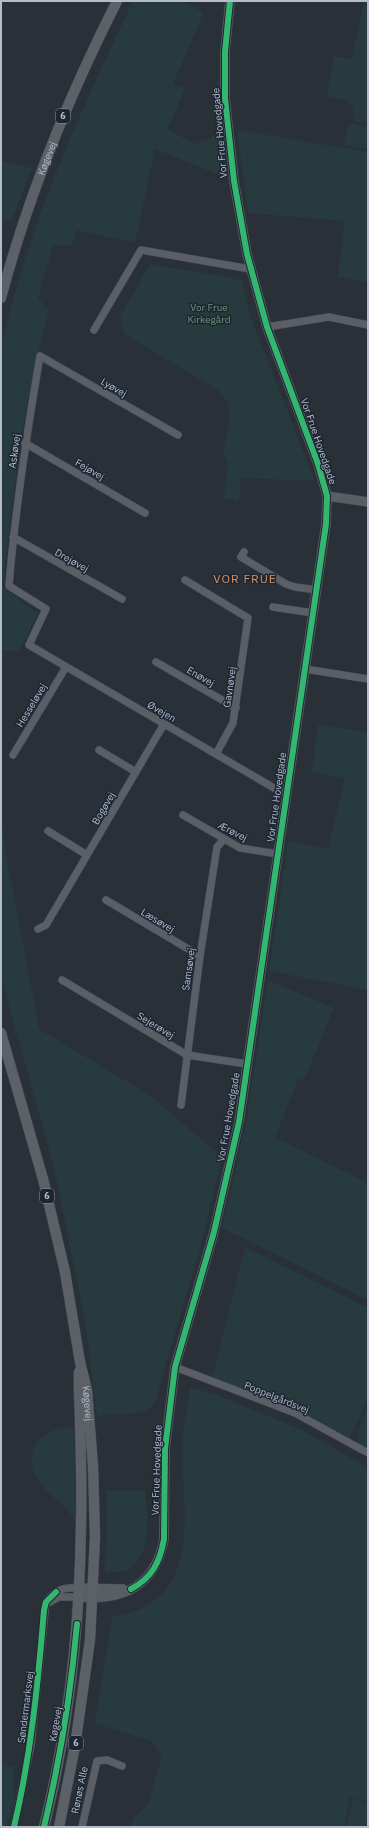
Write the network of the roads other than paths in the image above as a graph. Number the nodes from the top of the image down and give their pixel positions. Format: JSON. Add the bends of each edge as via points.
{"nodes":[{"id":1,"x":116,"y":1,"type":"edge"},
{"id":2,"x":230,"y":1,"type":"edge"},
{"id":3,"x":250,"y":269,"type":"junction"},
{"id":4,"x":1,"y":298,"type":"edge"},
{"id":5,"x":368,"y":324,"type":"edge"},
{"id":6,"x":267,"y":327,"type":"junction"},
{"id":7,"x":94,"y":330,"type":"dead end"},
{"id":8,"x":40,"y":356,"type":"joint"},
{"id":9,"x":178,"y":435,"type":"dead end"},
{"id":10,"x":25,"y":443,"type":"junction"},
{"id":11,"x":327,"y":496,"type":"junction"},
{"id":12,"x":368,"y":502,"type":"edge"},
{"id":13,"x":145,"y":513,"type":"dead end"},
{"id":14,"x":13,"y":538,"type":"junction"},
{"id":15,"x":244,"y":552,"type":"dead end"},
{"id":16,"x":185,"y":580,"type":"dead end"},
{"id":17,"x":317,"y":590,"type":"junction"},
{"id":18,"x":122,"y":599,"type":"dead end"},
{"id":19,"x":273,"y":607,"type":"dead end"},
{"id":20,"x":313,"y":613,"type":"junction"},
{"id":21,"x":28,"y":645,"type":"joint"},
{"id":22,"x":156,"y":662,"type":"dead end"},
{"id":23,"x":66,"y":667,"type":"junction"},
{"id":24,"x":305,"y":669,"type":"junction"},
{"id":25,"x":368,"y":679,"type":"edge"},
{"id":26,"x":236,"y":708,"type":"junction"},
{"id":27,"x":164,"y":724,"type":"junction"},
{"id":28,"x":99,"y":750,"type":"dead end"},
{"id":29,"x":216,"y":754,"type":"junction"},
{"id":30,"x":13,"y":755,"type":"dead end"},
{"id":31,"x":136,"y":772,"type":"junction"},
{"id":32,"x":286,"y":795,"type":"junction"},
{"id":33,"x":183,"y":815,"type":"dead end"},
{"id":34,"x":48,"y":831,"type":"dead end"},
{"id":35,"x":224,"y":838,"type":"junction"},
{"id":36,"x":278,"y":854,"type":"junction"},
{"id":37,"x":87,"y":855,"type":"junction"},
{"id":38,"x":106,"y":900,"type":"dead end"},
{"id":39,"x":38,"y":929,"type":"dead end"},
{"id":40,"x":200,"y":956,"type":"junction"},
{"id":41,"x":62,"y":980,"type":"dead end"},
{"id":42,"x":1,"y":1033,"type":"edge"},
{"id":43,"x":187,"y":1055,"type":"junction"},
{"id":44,"x":247,"y":1064,"type":"junction"},
{"id":45,"x":181,"y":1104,"type":"dead end"},
{"id":46,"x":80,"y":1362,"type":"junction"},
{"id":47,"x":174,"y":1367,"type":"junction"},
{"id":48,"x":368,"y":1453,"type":"edge"},
{"id":49,"x":80,"y":1593,"type":"junction"},
{"id":50,"x":93,"y":1594,"type":"junction"},
{"id":51,"x":122,"y":1766,"type":"dead end"},
{"id":52,"x":14,"y":1827,"type":"edge"},
{"id":53,"x":44,"y":1827,"type":"edge"},
{"id":54,"x":59,"y":1827,"type":"edge"},
{"id":55,"x":82,"y":1827,"type":"edge"}],
"edges":[{"from":1,"to":4,"type":"main road","name":"Køgevej","number":"6","via":[[81,74],[48,154]]},
{"from":2,"to":3,"type":"street","name":"Vor Frue Hovedgade","via":[[225,52],[225,98],[234,181]]},
{"from":3,"to":6,"type":"street","name":"Vor Frue Hovedgade"},
{"from":3,"to":7,"type":"street","via":[[140,250]]},
{"from":5,"to":6,"type":"street","via":[[329,317]]},
{"from":6,"to":11,"type":"street","name":"Vor Frue Hovedgade","via":[[318,464]]},
{"from":8,"to":9,"type":"street","name":"Lyøvej"},
{"from":8,"to":10,"type":"street","name":"Askøvej"},
{"from":10,"to":13,"type":"street","name":"Fejøvej"},
{"from":10,"to":14,"type":"street","name":"Askøvej"},
{"from":11,"to":12,"type":"street"},
{"from":11,"to":17,"type":"street","name":"Vor Frue Hovedgade"},
{"from":14,"to":18,"type":"street","name":"Drejøvej"},
{"from":14,"to":21,"type":"street","name":"Askøvej","via":[[9,586],[46,609]]},
{"from":15,"to":17,"type":"street","via":[[241,557],[286,584]]},
{"from":16,"to":26,"type":"street","name":"Gavnøvej","via":[[248,618]]},
{"from":17,"to":20,"type":"street","name":"Vor Frue Hovedgade"},
{"from":19,"to":20,"type":"street"},
{"from":20,"to":24,"type":"street","name":"Vor Frue Hovedgade"},
{"from":21,"to":23,"type":"street","name":"Øvejen"},
{"from":22,"to":26,"type":"street","name":"Enøvej"},
{"from":23,"to":27,"type":"street","name":"Øvejen"},
{"from":23,"to":30,"type":"street","name":"Hesseløvej"},
{"from":24,"to":25,"type":"street"},
{"from":24,"to":32,"type":"street","name":"Vor Frue Hovedgade"},
{"from":26,"to":29,"type":"street","name":"Gavnøvej","via":[[229,733]]},
{"from":27,"to":29,"type":"street","name":"Øvejen"},
{"from":27,"to":31,"type":"street","name":"Bogøvej"},
{"from":28,"to":31,"type":"street"},
{"from":29,"to":32,"type":"street","name":"Øvejen"},
{"from":31,"to":37,"type":"street","name":"Bogøvej"},
{"from":32,"to":36,"type":"street","name":"Vor Frue Hovedgade"},
{"from":33,"to":35,"type":"street","name":"Ærøvej"},
{"from":34,"to":37,"type":"street"},
{"from":35,"to":36,"type":"street","name":"Ærøvej","via":[[240,848]]},
{"from":35,"to":40,"type":"street","name":"Samsøvej","via":[[217,847]]},
{"from":36,"to":44,"type":"street","name":"Vor Frue Hovedgade"},
{"from":37,"to":39,"type":"street","name":"Bogøvej","via":[[46,925]]},
{"from":38,"to":40,"type":"street","name":"Læsøvej"},
{"from":40,"to":43,"type":"street","name":"Samsøvej"},
{"from":41,"to":43,"type":"street","name":"Sejerøvej"},
{"from":42,"to":46,"type":"main road","name":"Køgevej","number":"6","via":[[56,1228]]},
{"from":43,"to":44,"type":"street","name":"Sejerøvej"},
{"from":43,"to":45,"type":"street","name":"Samsøvej"},
{"from":44,"to":47,"type":"street","name":"Vor Frue Hovedgade","via":[[229,1171],[214,1232]]},
{"from":46,"to":49,"type":"main road","name":"Køgevej","number":"6"},
{"from":46,"to":50,"type":"main road","name":"Køgevej","number":"6","via":[[87,1390],[94,1466]]},
{"from":47,"to":48,"type":"street","name":"Poppelgårdsvej","via":[[295,1413]]},
{"from":47,"to":50,"type":"street","name":"Vor Frue Hovedgade","via":[[165,1449],[162,1551],[146,1580],[131,1589]]},
{"from":49,"to":50,"type":"street","name":"Vor Frue Hovedgade"},
{"from":49,"to":52,"type":"street","name":"Søndermarksvej","via":[[60,1596],[48,1603],[44,1610],[30,1745]]},
{"from":49,"to":53,"type":"main road","name":"Køgevej","number":"6","via":[[70,1693],[54,1788]]},
{"from":50,"to":54,"type":"main road","name":"Køgevej","number":"6","via":[[83,1696]]},
{"from":51,"to":55,"type":"street","name":"Rønøs Alle","via":[[107,1760],[97,1761]]}]}
